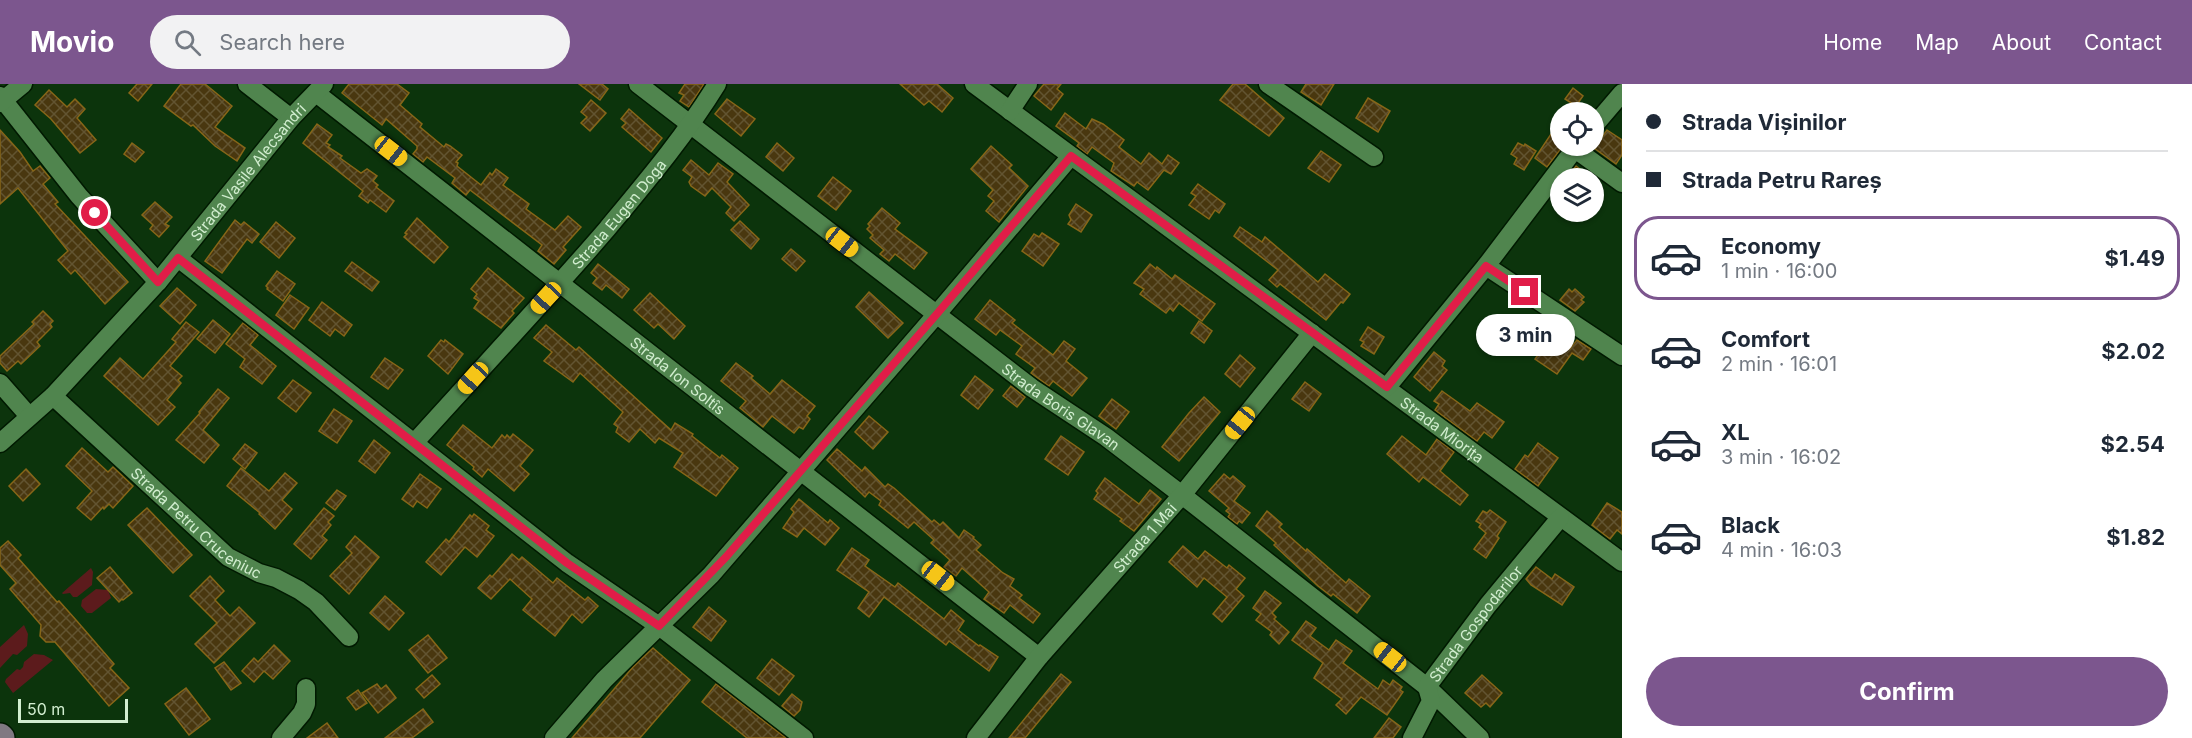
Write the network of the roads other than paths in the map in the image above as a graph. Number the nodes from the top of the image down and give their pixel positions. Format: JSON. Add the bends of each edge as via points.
{"nodes":[{"id":1,"x":23,"y":84,"type":"edge"},
{"id":2,"x":247,"y":84,"type":"edge"},
{"id":3,"x":638,"y":84,"type":"edge"},
{"id":4,"x":717,"y":84,"type":"edge"},
{"id":5,"x":974,"y":84,"type":"edge"},
{"id":6,"x":1028,"y":84,"type":"edge"},
{"id":7,"x":1268,"y":84,"type":"edge"},
{"id":8,"x":320,"y":88,"type":"edge"},
{"id":9,"x":1622,"y":93,"type":"edge"},
{"id":10,"x":1,"y":99,"type":"edge"},
{"id":11,"x":1010,"y":111,"type":"junction"},
{"id":12,"x":1604,"y":114,"type":"edge"},
{"id":13,"x":291,"y":118,"type":"junction"},
{"id":14,"x":691,"y":126,"type":"junction"},
{"id":15,"x":1071,"y":156,"type":"junction"},
{"id":16,"x":1569,"y":156,"type":"edge"},
{"id":17,"x":1588,"y":156,"type":"edge"},
{"id":18,"x":1374,"y":157,"type":"dead end"},
{"id":19,"x":1622,"y":183,"type":"edge"},
{"id":20,"x":178,"y":258,"type":"junction"},
{"id":21,"x":1486,"y":266,"type":"junction"},
{"id":22,"x":158,"y":282,"type":"junction"},
{"id":23,"x":561,"y":283,"type":"junction"},
{"id":24,"x":936,"y":315,"type":"junction"},
{"id":25,"x":1312,"y":333,"type":"junction"},
{"id":26,"x":1622,"y":356,"type":"edge"},
{"id":27,"x":0,"y":383,"type":"edge"},
{"id":28,"x":1387,"y":387,"type":"junction"},
{"id":29,"x":53,"y":396,"type":"junction"},
{"id":30,"x":29,"y":416,"type":"junction"},
{"id":31,"x":415,"y":442,"type":"junction"},
{"id":32,"x":0,"y":443,"type":"edge"},
{"id":33,"x":801,"y":470,"type":"junction"},
{"id":34,"x":1182,"y":495,"type":"junction"},
{"id":35,"x":1560,"y":518,"type":"junction"},
{"id":36,"x":1622,"y":562,"type":"edge"},
{"id":37,"x":659,"y":626,"type":"junction"},
{"id":38,"x":349,"y":637,"type":"dead end"},
{"id":39,"x":1040,"y":657,"type":"junction"},
{"id":40,"x":1427,"y":687,"type":"junction"},
{"id":41,"x":306,"y":688,"type":"dead end"},
{"id":42,"x":281,"y":738,"type":"edge"},
{"id":43,"x":554,"y":738,"type":"edge"},
{"id":44,"x":804,"y":738,"type":"edge"},
{"id":45,"x":976,"y":738,"type":"edge"},
{"id":46,"x":1412,"y":738,"type":"edge"},
{"id":47,"x":1480,"y":738,"type":"edge"}],
"edges":[{"from":1,"to":10,"type":"street"},
{"from":2,"to":13,"type":"street"},
{"from":3,"to":14,"type":"street","name":"Strada Boris Glavan"},
{"from":4,"to":14,"type":"street","name":"Strada Eugen Doga"},
{"from":5,"to":11,"type":"street","name":"Strada Miorița"},
{"from":6,"to":11,"type":"street"},
{"from":7,"to":18,"type":"street"},
{"from":8,"to":13,"type":"street","name":"Strada Vasile Alecsandri"},
{"from":8,"to":23,"type":"street","name":"Strada Ion Soltîs"},
{"from":9,"to":12,"type":"street"},
{"from":10,"to":22,"type":"street","via":[[79,196]]},
{"from":11,"to":15,"type":"street","name":"Strada Miorița"},
{"from":13,"to":20,"type":"street","name":"Strada Vasile Alecsandri"},
{"from":14,"to":23,"type":"street","name":"Strada Eugen Doga"},
{"from":14,"to":24,"type":"street","name":"Strada Boris Glavan"},
{"from":15,"to":24,"type":"street"},
{"from":15,"to":25,"type":"street","name":"Strada Miorița"},
{"from":16,"to":21,"type":"street"},
{"from":17,"to":19,"type":"street"},
{"from":20,"to":22,"type":"street","name":"Strada Vasile Alecsandri"},
{"from":20,"to":31,"type":"street"},
{"from":21,"to":26,"type":"street"},
{"from":21,"to":28,"type":"street"},
{"from":22,"to":29,"type":"street","name":"Strada Vasile Alecsandri"},
{"from":23,"to":31,"type":"street","name":"Strada Eugen Doga"},
{"from":23,"to":33,"type":"street","name":"Strada Ion Soltîs"},
{"from":24,"to":33,"type":"street"},
{"from":24,"to":34,"type":"street","name":"Strada Boris Glavan"},
{"from":25,"to":28,"type":"street","name":"Strada Miorița"},
{"from":25,"to":34,"type":"street","name":"Strada 1 Mai"},
{"from":27,"to":30,"type":"street"},
{"from":28,"to":35,"type":"street","name":"Strada Miorița"},
{"from":29,"to":30,"type":"street","name":"Strada Vasile Alecsandri"},
{"from":29,"to":38,"type":"street","name":"Strada Petru Cruceniuc","via":[[228,557],[299,590]]},
{"from":30,"to":32,"type":"street","name":"Strada Vasile Alecsandri"},
{"from":31,"to":37,"type":"street","via":[[567,563]]},
{"from":33,"to":37,"type":"street","via":[[711,574]]},
{"from":33,"to":39,"type":"street","name":"Strada Ion Soltîs"},
{"from":34,"to":39,"type":"street","name":"Strada 1 Mai"},
{"from":34,"to":40,"type":"street","name":"Strada Boris Glavan"},
{"from":35,"to":36,"type":"street","name":"Strada Miorița"},
{"from":35,"to":40,"type":"street","name":"Strada Gospodarilor"},
{"from":37,"to":43,"type":"street","via":[[604,680]]},
{"from":37,"to":44,"type":"street"},
{"from":39,"to":45,"type":"street","name":"Strada 1 Mai"},
{"from":40,"to":46,"type":"street","name":"Strada Gospodarilor","via":[[1431,701]]},
{"from":40,"to":47,"type":"street","name":"Strada Boris Glavan"},
{"from":41,"to":42,"type":"street","via":[[306,704]]}]}
